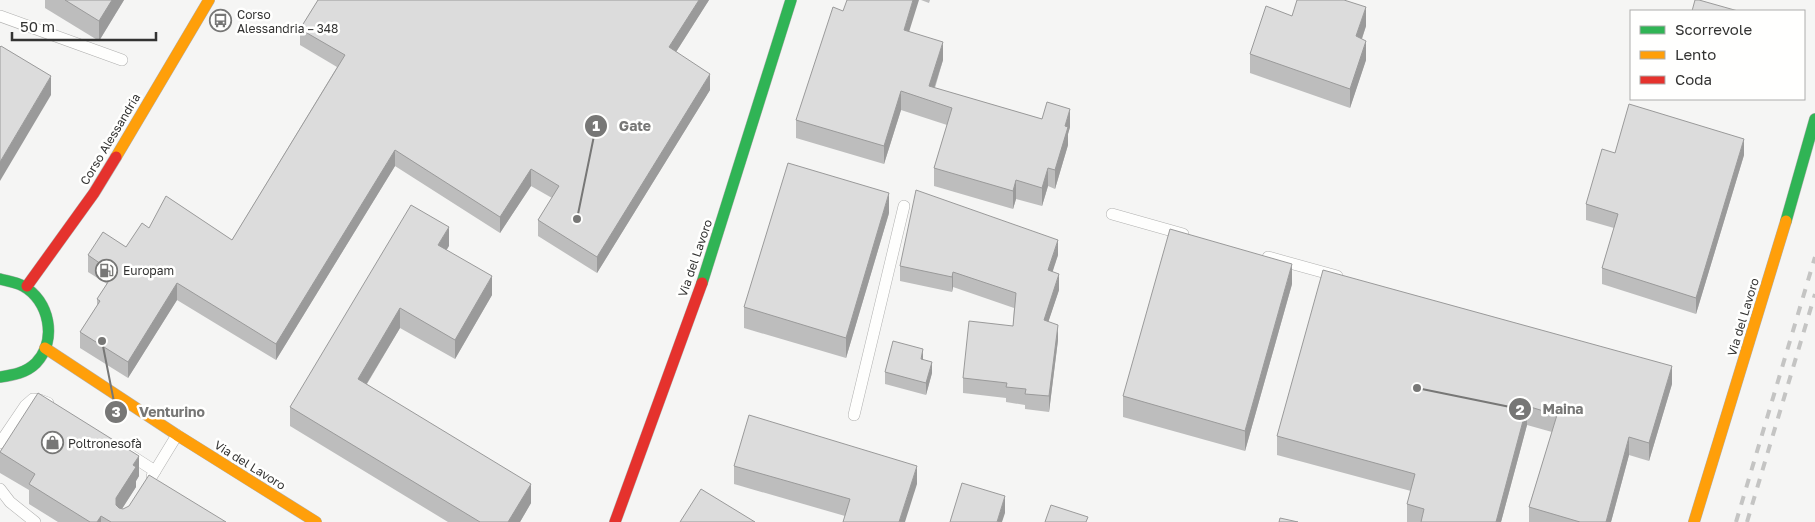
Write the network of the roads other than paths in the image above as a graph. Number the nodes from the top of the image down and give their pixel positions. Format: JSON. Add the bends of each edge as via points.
{"nodes":[{"id":1,"x":209,"y":0,"type":"edge"},
{"id":2,"x":791,"y":0,"type":"edge"},
{"id":3,"x":0,"y":16,"type":"edge"},
{"id":4,"x":122,"y":60,"type":"dead end"},
{"id":5,"x":1815,"y":119,"type":"edge"},
{"id":6,"x":904,"y":206,"type":"dead end"},
{"id":7,"x":1112,"y":214,"type":"dead end"},
{"id":8,"x":1199,"y":238,"type":"edge"},
{"id":9,"x":1256,"y":254,"type":"edge"},
{"id":10,"x":0,"y":277,"type":"edge"},
{"id":11,"x":1352,"y":280,"type":"edge"},
{"id":12,"x":27,"y":286,"type":"junction"},
{"id":13,"x":45,"y":348,"type":"junction"},
{"id":14,"x":0,"y":377,"type":"edge"},
{"id":15,"x":57,"y":409,"type":"edge"},
{"id":16,"x":854,"y":415,"type":"dead end"},
{"id":17,"x":177,"y":435,"type":"junction"},
{"id":18,"x":0,"y":443,"type":"edge"},
{"id":19,"x":114,"y":445,"type":"edge"},
{"id":20,"x":155,"y":471,"type":"junction"},
{"id":21,"x":144,"y":488,"type":"edge"},
{"id":22,"x":0,"y":489,"type":"edge"},
{"id":23,"x":35,"y":522,"type":"edge"},
{"id":24,"x":316,"y":522,"type":"edge"},
{"id":25,"x":615,"y":522,"type":"edge"},
{"id":26,"x":1694,"y":522,"type":"edge"}],
"edges":[{"from":1,"to":12,"type":"street","name":"Corso Alessandria","via":[[94,192]]},
{"from":2,"to":25,"type":"street","name":"Via del Lavoro","via":[[707,269]]},
{"from":3,"to":4,"type":"lane"},
{"from":5,"to":26,"type":"street","name":"Via del Lavoro"},
{"from":6,"to":16,"type":"lane"},
{"from":7,"to":8,"type":"lane"},
{"from":9,"to":11,"type":"lane"},
{"from":10,"to":12,"type":"street"},
{"from":12,"to":13,"type":"street","via":[[37,295],[49,320]]},
{"from":13,"to":14,"type":"street","via":[[24,371]]},
{"from":13,"to":17,"type":"street","name":"Via del Lavoro"},
{"from":15,"to":18,"type":"lane","via":[[33,399]]},
{"from":17,"to":20,"type":"lane"},
{"from":17,"to":24,"type":"street","name":"Via del Lavoro"},
{"from":19,"to":20,"type":"lane"},
{"from":20,"to":21,"type":"lane"},
{"from":22,"to":23,"type":"lane","via":[[10,502]]}]}
